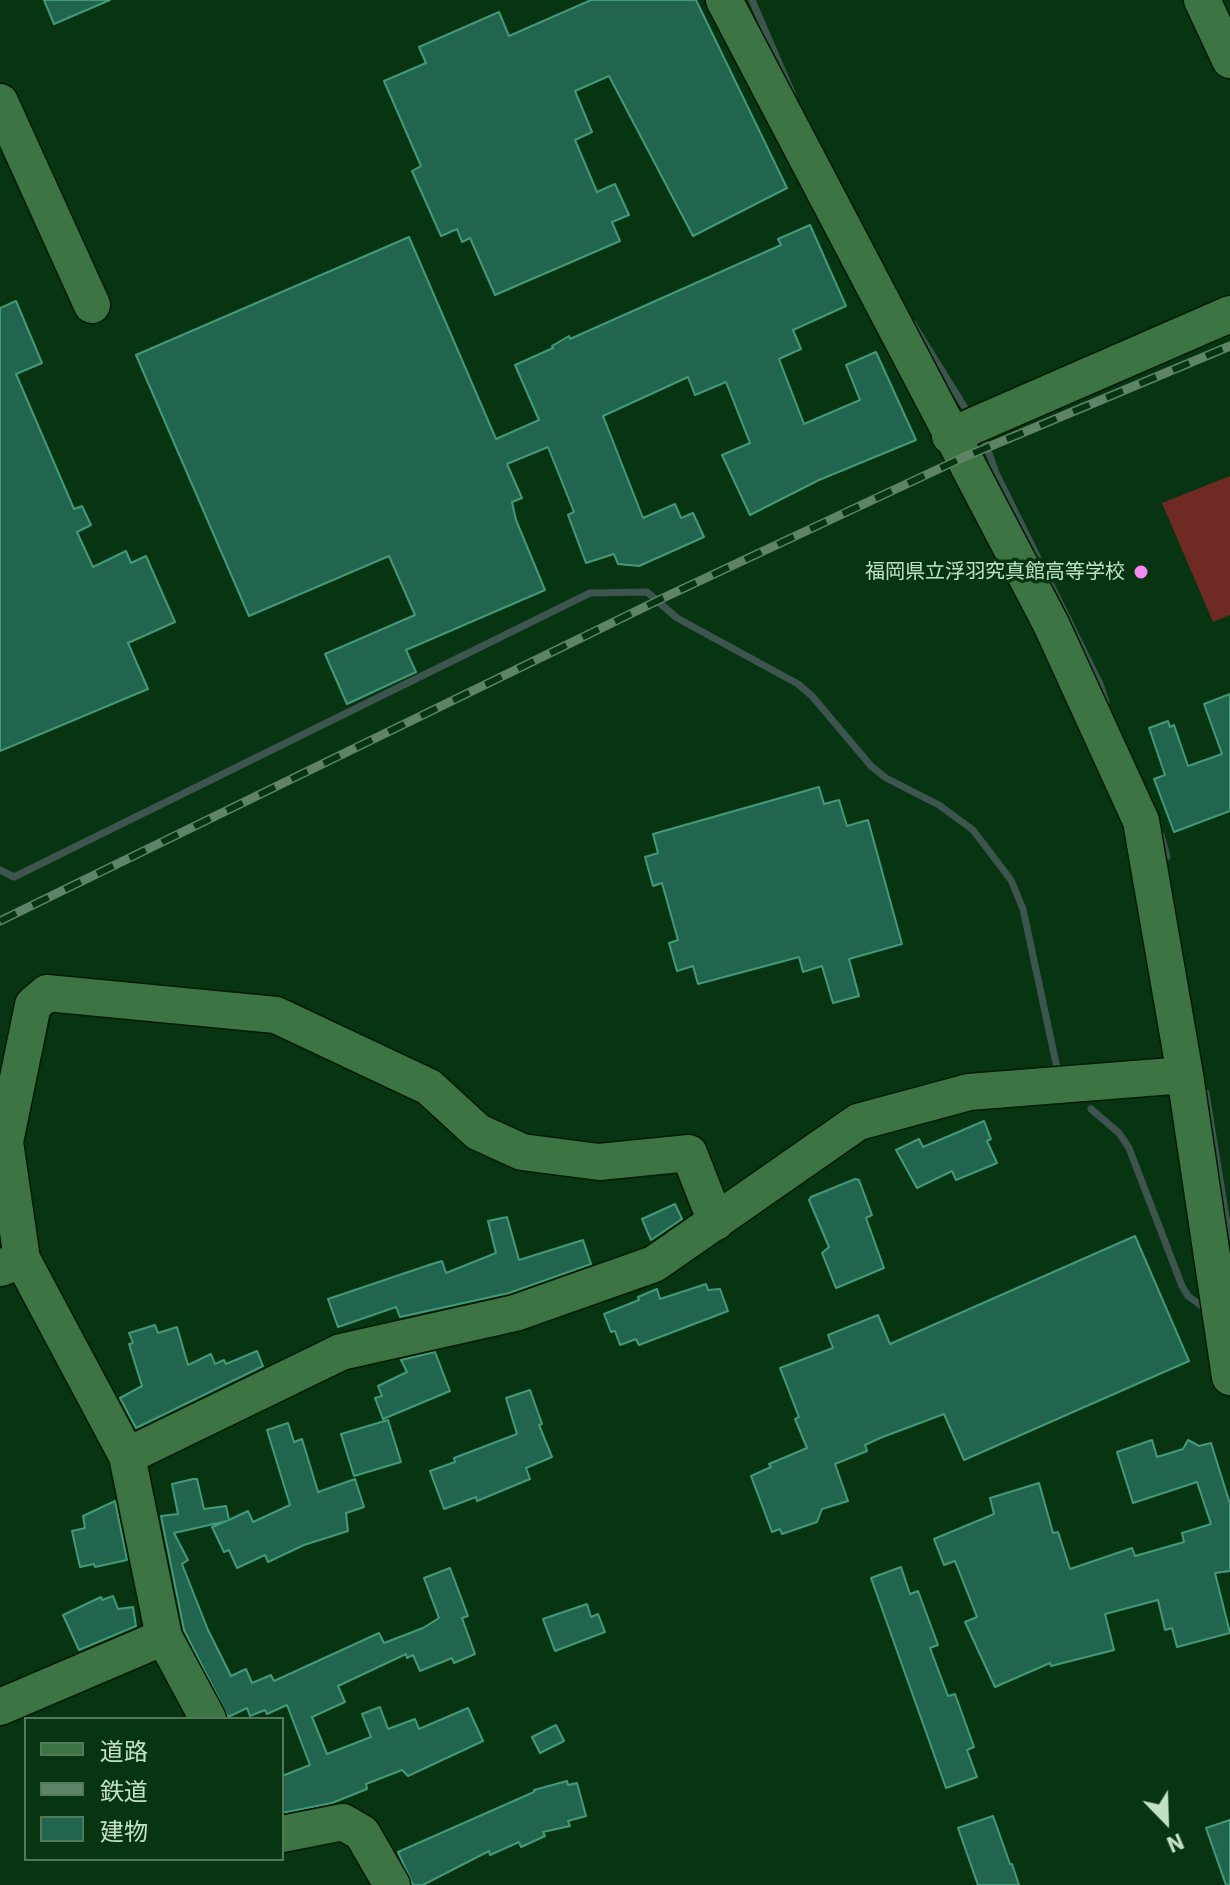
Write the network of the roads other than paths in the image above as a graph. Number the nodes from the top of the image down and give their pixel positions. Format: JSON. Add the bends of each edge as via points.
{"nodes":[{"id":1,"x":724,"y":0,"type":"edge"},
{"id":2,"x":1202,"y":0,"type":"edge"},
{"id":3,"x":1230,"y":60,"type":"edge"},
{"id":4,"x":0,"y":102,"type":"edge"},
{"id":5,"x":92,"y":305,"type":"dead end"},
{"id":6,"x":1230,"y":314,"type":"edge"},
{"id":7,"x":950,"y":436,"type":"junction"},
{"id":8,"x":1185,"y":1075,"type":"junction"},
{"id":9,"x":716,"y":1222,"type":"junction"},
{"id":10,"x":11,"y":1264,"type":"edge"},
{"id":11,"x":1230,"y":1377,"type":"edge"},
{"id":12,"x":127,"y":1456,"type":"junction"},
{"id":13,"x":164,"y":1637,"type":"junction"},
{"id":14,"x":0,"y":1707,"type":"edge"},
{"id":15,"x":207,"y":1717,"type":"edge"},
{"id":16,"x":284,"y":1834,"type":"edge"},
{"id":17,"x":392,"y":1885,"type":"edge"}],
"edges":[{"from":1,"to":7,"type":"street"},
{"from":2,"to":3,"type":"street"},
{"from":4,"to":5,"type":"street"},
{"from":6,"to":7,"type":"street"},
{"from":7,"to":8,"type":"street","via":[[1051,624],[1141,821]]},
{"from":8,"to":9,"type":"street","via":[[969,1092],[858,1122]]},
{"from":8,"to":11,"type":"street"},
{"from":9,"to":10,"type":"street","via":[[689,1153],[599,1162],[522,1152],[478,1132],[429,1087],[276,1015],[47,993],[33,1005],[5,1142]]},
{"from":9,"to":12,"type":"street","via":[[654,1264],[515,1313],[341,1352]]},
{"from":10,"to":12,"type":"street"},
{"from":12,"to":13,"type":"street"},
{"from":13,"to":14,"type":"street"},
{"from":13,"to":15,"type":"street"},
{"from":16,"to":17,"type":"street","via":[[343,1822],[362,1833]]}]}
